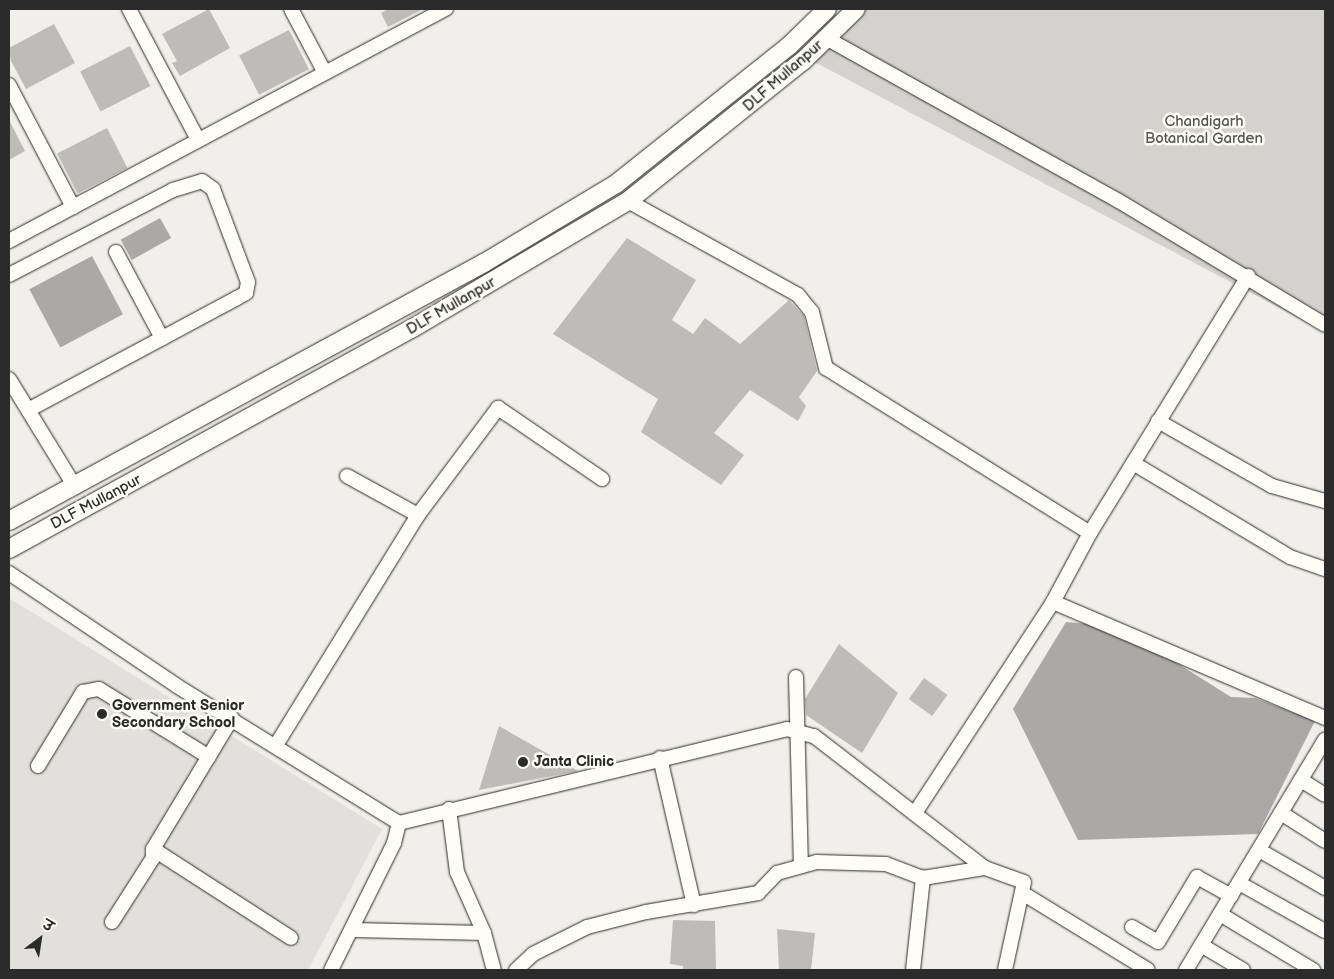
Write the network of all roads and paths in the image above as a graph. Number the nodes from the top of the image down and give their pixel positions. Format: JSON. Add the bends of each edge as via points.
{"nodes":[{"id":1,"x":129,"y":9,"type":"edge"},
{"id":2,"x":291,"y":9,"type":"edge"},
{"id":3,"x":446,"y":9,"type":"edge"},
{"id":4,"x":827,"y":9,"type":"edge"},
{"id":5,"x":856,"y":9,"type":"edge"},
{"id":6,"x":826,"y":38,"type":"junction"},
{"id":7,"x":325,"y":73,"type":"junction"},
{"id":8,"x":9,"y":85,"type":"edge"},
{"id":9,"x":198,"y":140,"type":"junction"},
{"id":10,"x":628,"y":201,"type":"junction"},
{"id":11,"x":73,"y":207,"type":"junction"},
{"id":12,"x":9,"y":241,"type":"edge"},
{"id":13,"x":116,"y":252,"type":"dead end"},
{"id":14,"x":9,"y":275,"type":"edge"},
{"id":15,"x":1248,"y":276,"type":"junction"},
{"id":16,"x":1325,"y":325,"type":"edge"},
{"id":17,"x":162,"y":338,"type":"junction"},
{"id":18,"x":9,"y":380,"type":"edge"},
{"id":19,"x":28,"y":410,"type":"junction"},
{"id":20,"x":1158,"y":421,"type":"junction"},
{"id":21,"x":1133,"y":463,"type":"junction"},
{"id":22,"x":347,"y":476,"type":"dead end"},
{"id":23,"x":602,"y":479,"type":"dead end"},
{"id":24,"x":74,"y":485,"type":"junction"},
{"id":25,"x":1325,"y":501,"type":"edge"},
{"id":26,"x":418,"y":516,"type":"junction"},
{"id":27,"x":9,"y":520,"type":"edge"},
{"id":28,"x":1090,"y":533,"type":"junction"},
{"id":29,"x":9,"y":549,"type":"edge"},
{"id":30,"x":1325,"y":569,"type":"edge"},
{"id":31,"x":9,"y":573,"type":"edge"},
{"id":32,"x":1054,"y":602,"type":"junction"},
{"id":33,"x":796,"y":677,"type":"dead end"},
{"id":34,"x":232,"y":718,"type":"junction"},
{"id":35,"x":1325,"y":718,"type":"edge"},
{"id":36,"x":798,"y":732,"type":"junction"},
{"id":37,"x":276,"y":745,"type":"junction"},
{"id":38,"x":1323,"y":748,"type":"edge"},
{"id":39,"x":209,"y":757,"type":"junction"},
{"id":40,"x":660,"y":758,"type":"junction"},
{"id":41,"x":38,"y":766,"type":"dead end"},
{"id":42,"x":1301,"y":780,"type":"junction"},
{"id":43,"x":1325,"y":795,"type":"edge"},
{"id":44,"x":449,"y":810,"type":"junction"},
{"id":45,"x":915,"y":813,"type":"junction"},
{"id":46,"x":1281,"y":813,"type":"junction"},
{"id":47,"x":399,"y":823,"type":"junction"},
{"id":48,"x":1325,"y":841,"type":"edge"},
{"id":49,"x":153,"y":848,"type":"junction"},
{"id":50,"x":1259,"y":850,"type":"junction"},
{"id":51,"x":801,"y":866,"type":"junction"},
{"id":52,"x":985,"y":868,"type":"junction"},
{"id":53,"x":923,"y":878,"type":"junction"},
{"id":54,"x":1239,"y":883,"type":"junction"},
{"id":55,"x":1024,"y":888,"type":"junction"},
{"id":56,"x":1325,"y":888,"type":"edge"},
{"id":57,"x":1231,"y":896,"type":"junction"},
{"id":58,"x":694,"y":905,"type":"junction"},
{"id":59,"x":1220,"y":914,"type":"junction"},
{"id":60,"x":112,"y":922,"type":"dead end"},
{"id":61,"x":1132,"y":927,"type":"dead end"},
{"id":62,"x":353,"y":930,"type":"junction"},
{"id":63,"x":1325,"y":931,"type":"edge"},
{"id":64,"x":484,"y":933,"type":"junction"},
{"id":65,"x":292,"y":938,"type":"dead end"},
{"id":66,"x":1201,"y":945,"type":"junction"},
{"id":67,"x":331,"y":970,"type":"edge"},
{"id":68,"x":494,"y":970,"type":"edge"},
{"id":69,"x":516,"y":970,"type":"edge"},
{"id":70,"x":913,"y":970,"type":"edge"},
{"id":71,"x":1006,"y":970,"type":"edge"},
{"id":72,"x":1148,"y":970,"type":"edge"},
{"id":73,"x":1186,"y":970,"type":"edge"},
{"id":74,"x":1243,"y":970,"type":"edge"},
{"id":75,"x":1313,"y":970,"type":"edge"}],
"edges":[{"from":1,"to":9,"type":"street"},
{"from":2,"to":7,"type":"street"},
{"from":3,"to":7,"type":"street"},
{"from":4,"to":24,"type":"main road","name":"DLF Mullanpur","via":[[736,90],[616,184],[484,263]]},
{"from":5,"to":6,"type":"main road","name":"DLF Mullanpur"},
{"from":6,"to":10,"type":"main road","name":"DLF Mullanpur","via":[[718,131]]},
{"from":6,"to":15,"type":"street"},
{"from":7,"to":9,"type":"street"},
{"from":8,"to":11,"type":"street"},
{"from":9,"to":11,"type":"street"},
{"from":10,"to":28,"type":"street","via":[[798,295],[812,312],[826,368]]},
{"from":10,"to":29,"type":"main road","name":"DLF Mullanpur","via":[[413,328]]},
{"from":11,"to":12,"type":"street"},
{"from":13,"to":17,"type":"street"},
{"from":14,"to":17,"type":"street","via":[[174,190],[202,182],[213,189],[247,276],[248,287],[246,293]]},
{"from":15,"to":16,"type":"street"},
{"from":15,"to":20,"type":"street"},
{"from":17,"to":19,"type":"street"},
{"from":18,"to":19,"type":"street"},
{"from":19,"to":24,"type":"street"},
{"from":20,"to":21,"type":"street"},
{"from":20,"to":25,"type":"street","via":[[1272,486]]},
{"from":21,"to":28,"type":"street"},
{"from":21,"to":30,"type":"street","via":[[1290,557]]},
{"from":22,"to":26,"type":"street"},
{"from":23,"to":26,"type":"street","via":[[498,408]]},
{"from":24,"to":27,"type":"main road","name":"DLF Mullanpur"},
{"from":26,"to":37,"type":"street"},
{"from":28,"to":32,"type":"street"},
{"from":31,"to":34,"type":"street","via":[[177,686]]},
{"from":32,"to":35,"type":"street"},
{"from":32,"to":45,"type":"street"},
{"from":33,"to":36,"type":"street"},
{"from":34,"to":37,"type":"street"},
{"from":34,"to":39,"type":"street"},
{"from":36,"to":40,"type":"street","via":[[787,729]]},
{"from":36,"to":45,"type":"street","via":[[814,736]]},
{"from":36,"to":51,"type":"street"},
{"from":37,"to":47,"type":"street"},
{"from":38,"to":42,"type":"street"},
{"from":39,"to":41,"type":"street","via":[[99,689],[83,692]]},
{"from":39,"to":49,"type":"street"},
{"from":40,"to":44,"type":"street"},
{"from":40,"to":58,"type":"street"},
{"from":42,"to":43,"type":"street"},
{"from":42,"to":46,"type":"street"},
{"from":44,"to":47,"type":"street"},
{"from":44,"to":64,"type":"street","via":[[457,872]]},
{"from":45,"to":52,"type":"street"},
{"from":46,"to":48,"type":"street"},
{"from":46,"to":50,"type":"street"},
{"from":47,"to":62,"type":"street","via":[[394,843]]},
{"from":49,"to":60,"type":"street","via":[[153,858]]},
{"from":49,"to":65,"type":"street"},
{"from":50,"to":54,"type":"street"},
{"from":50,"to":56,"type":"street"},
{"from":51,"to":53,"type":"street","via":[[817,862],[886,864]]},
{"from":51,"to":58,"type":"street","via":[[777,873],[758,894]]},
{"from":52,"to":53,"type":"street"},
{"from":52,"to":55,"type":"street"},
{"from":53,"to":70,"type":"street"},
{"from":54,"to":57,"type":"street"},
{"from":54,"to":63,"type":"street"},
{"from":55,"to":71,"type":"street"},
{"from":55,"to":72,"type":"street"},
{"from":57,"to":59,"type":"street"},
{"from":57,"to":61,"type":"street","via":[[1197,877],[1158,942]]},
{"from":58,"to":69,"type":"street","via":[[646,912],[587,927],[533,954]]},
{"from":59,"to":66,"type":"street"},
{"from":59,"to":75,"type":"street"},
{"from":62,"to":64,"type":"street"},
{"from":62,"to":67,"type":"street"},
{"from":64,"to":68,"type":"street"},
{"from":66,"to":73,"type":"street"},
{"from":66,"to":74,"type":"street"}]}
